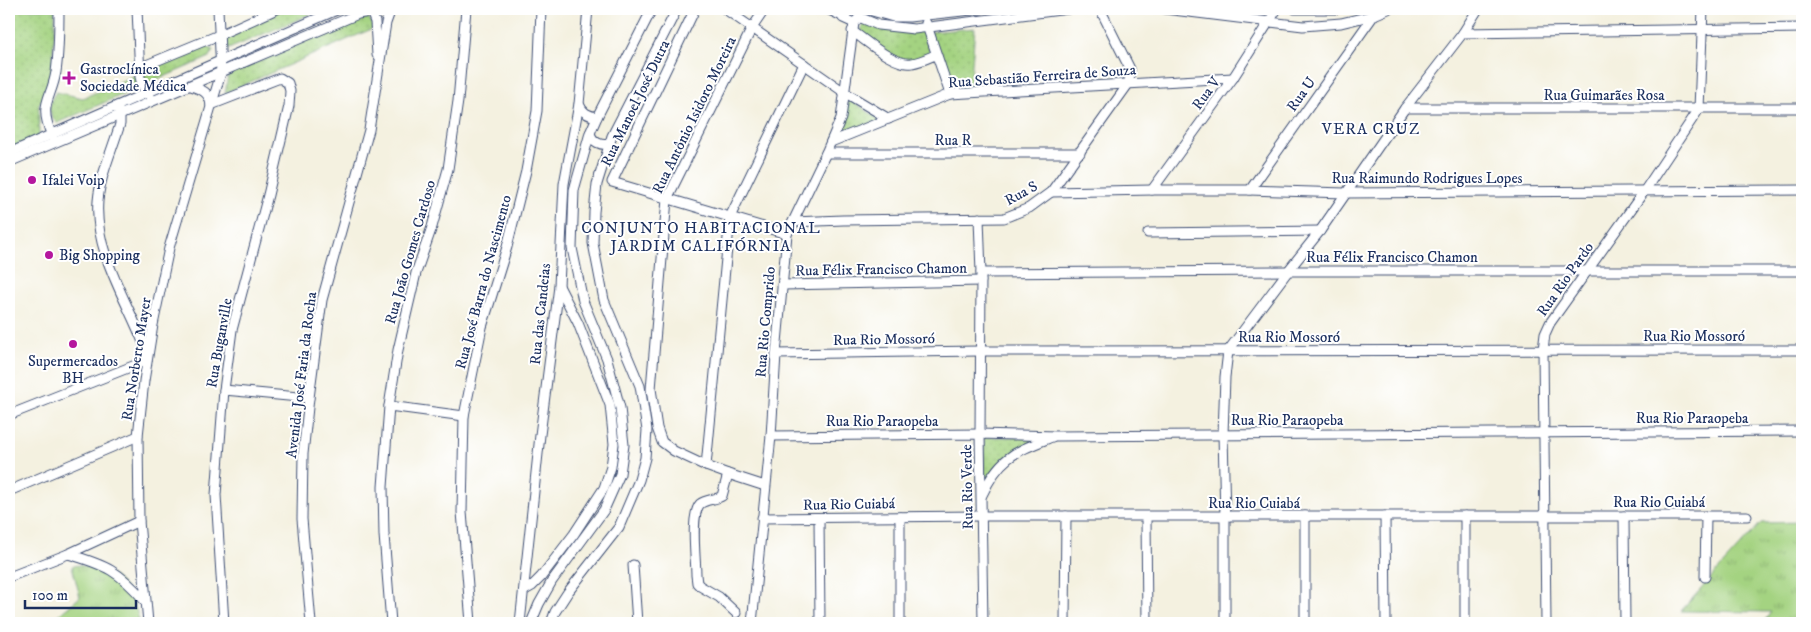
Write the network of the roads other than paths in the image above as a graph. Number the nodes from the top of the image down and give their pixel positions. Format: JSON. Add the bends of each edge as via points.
{"nodes":[{"id":1,"x":59,"y":9,"type":"edge"},
{"id":2,"x":137,"y":9,"type":"edge"},
{"id":3,"x":218,"y":9,"type":"edge"},
{"id":4,"x":278,"y":9,"type":"edge"},
{"id":5,"x":339,"y":9,"type":"edge"},
{"id":6,"x":466,"y":9,"type":"edge"},
{"id":7,"x":541,"y":9,"type":"edge"},
{"id":8,"x":588,"y":9,"type":"edge"},
{"id":9,"x":652,"y":9,"type":"edge"},
{"id":10,"x":677,"y":9,"type":"edge"},
{"id":11,"x":695,"y":9,"type":"edge"},
{"id":12,"x":725,"y":9,"type":"edge"},
{"id":13,"x":765,"y":9,"type":"edge"},
{"id":14,"x":827,"y":9,"type":"edge"},
{"id":15,"x":865,"y":9,"type":"edge"},
{"id":16,"x":980,"y":9,"type":"edge"},
{"id":17,"x":1068,"y":9,"type":"edge"},
{"id":18,"x":1100,"y":9,"type":"edge"},
{"id":19,"x":1165,"y":9,"type":"edge"},
{"id":20,"x":1278,"y":9,"type":"edge"},
{"id":21,"x":1295,"y":9,"type":"edge"},
{"id":22,"x":1336,"y":9,"type":"edge"},
{"id":23,"x":1388,"y":9,"type":"edge"},
{"id":24,"x":1478,"y":9,"type":"edge"},
{"id":25,"x":1703,"y":9,"type":"edge"},
{"id":26,"x":391,"y":10,"type":"edge"},
{"id":27,"x":369,"y":11,"type":"edge"},
{"id":28,"x":1374,"y":15,"type":"junction"},
{"id":29,"x":925,"y":16,"type":"junction"},
{"id":30,"x":851,"y":20,"type":"edge"},
{"id":31,"x":1269,"y":21,"type":"junction"},
{"id":32,"x":926,"y":27,"type":"junction"},
{"id":33,"x":752,"y":28,"type":"junction"},
{"id":34,"x":1802,"y":28,"type":"edge"},
{"id":35,"x":1703,"y":30,"type":"junction"},
{"id":36,"x":1463,"y":33,"type":"junction"},
{"id":37,"x":220,"y":35,"type":"junction"},
{"id":38,"x":936,"y":55,"type":"junction"},
{"id":39,"x":222,"y":61,"type":"junction"},
{"id":40,"x":804,"y":64,"type":"junction"},
{"id":41,"x":139,"y":68,"type":"junction"},
{"id":42,"x":221,"y":73,"type":"junction"},
{"id":43,"x":378,"y":76,"type":"junction"},
{"id":44,"x":1233,"y":78,"type":"junction"},
{"id":45,"x":1129,"y":83,"type":"junction"},
{"id":46,"x":191,"y":86,"type":"junction"},
{"id":47,"x":844,"y":92,"type":"junction"},
{"id":48,"x":147,"y":94,"type":"junction"},
{"id":49,"x":950,"y":94,"type":"junction"},
{"id":50,"x":154,"y":101,"type":"junction"},
{"id":51,"x":579,"y":104,"type":"junction"},
{"id":52,"x":211,"y":105,"type":"junction"},
{"id":53,"x":1405,"y":108,"type":"junction"},
{"id":54,"x":1802,"y":108,"type":"edge"},
{"id":55,"x":1699,"y":109,"type":"junction"},
{"id":56,"x":119,"y":111,"type":"junction"},
{"id":57,"x":592,"y":116,"type":"junction"},
{"id":58,"x":889,"y":119,"type":"junction"},
{"id":59,"x":576,"y":130,"type":"junction"},
{"id":60,"x":590,"y":133,"type":"junction"},
{"id":61,"x":52,"y":136,"type":"junction"},
{"id":62,"x":831,"y":142,"type":"junction"},
{"id":63,"x":609,"y":144,"type":"junction"},
{"id":64,"x":9,"y":153,"type":"edge"},
{"id":65,"x":1080,"y":153,"type":"junction"},
{"id":66,"x":826,"y":154,"type":"junction"},
{"id":67,"x":9,"y":162,"type":"edge"},
{"id":68,"x":1152,"y":190,"type":"junction"},
{"id":69,"x":1250,"y":190,"type":"junction"},
{"id":70,"x":1644,"y":190,"type":"junction"},
{"id":71,"x":1802,"y":190,"type":"edge"},
{"id":72,"x":1051,"y":192,"type":"junction"},
{"id":73,"x":1345,"y":193,"type":"junction"},
{"id":74,"x":667,"y":199,"type":"junction"},
{"id":75,"x":801,"y":207,"type":"junction"},
{"id":76,"x":730,"y":217,"type":"junction"},
{"id":77,"x":979,"y":218,"type":"junction"},
{"id":78,"x":818,"y":220,"type":"junction"},
{"id":79,"x":793,"y":222,"type":"junction"},
{"id":80,"x":1320,"y":231,"type":"junction"},
{"id":81,"x":1148,"y":233,"type":"dead end"},
{"id":82,"x":787,"y":234,"type":"junction"},
{"id":83,"x":1588,"y":270,"type":"junction"},
{"id":84,"x":1288,"y":271,"type":"junction"},
{"id":85,"x":1802,"y":271,"type":"edge"},
{"id":86,"x":981,"y":277,"type":"junction"},
{"id":87,"x":782,"y":285,"type":"junction"},
{"id":88,"x":559,"y":286,"type":"junction"},
{"id":89,"x":153,"y":325,"type":"junction"},
{"id":90,"x":140,"y":334,"type":"junction"},
{"id":91,"x":1542,"y":350,"type":"junction"},
{"id":92,"x":1802,"y":350,"type":"edge"},
{"id":93,"x":979,"y":351,"type":"junction"},
{"id":94,"x":1228,"y":351,"type":"junction"},
{"id":95,"x":776,"y":354,"type":"junction"},
{"id":96,"x":138,"y":364,"type":"junction"},
{"id":97,"x":146,"y":372,"type":"junction"},
{"id":98,"x":224,"y":390,"type":"junction"},
{"id":99,"x":309,"y":398,"type":"junction"},
{"id":100,"x":389,"y":406,"type":"junction"},
{"id":101,"x":9,"y":415,"type":"edge"},
{"id":102,"x":464,"y":416,"type":"junction"},
{"id":103,"x":1802,"y":431,"type":"edge"},
{"id":104,"x":1544,"y":432,"type":"junction"},
{"id":105,"x":980,"y":434,"type":"junction"},
{"id":106,"x":1223,"y":434,"type":"junction"},
{"id":107,"x":138,"y":436,"type":"junction"},
{"id":108,"x":771,"y":436,"type":"junction"},
{"id":109,"x":1056,"y":436,"type":"junction"},
{"id":110,"x":706,"y":466,"type":"junction"},
{"id":111,"x":728,"y":474,"type":"junction"},
{"id":112,"x":765,"y":486,"type":"junction"},
{"id":113,"x":9,"y":491,"type":"edge"},
{"id":114,"x":981,"y":497,"type":"junction"},
{"id":115,"x":981,"y":516,"type":"junction"},
{"id":116,"x":1066,"y":516,"type":"junction"},
{"id":117,"x":1225,"y":516,"type":"junction"},
{"id":118,"x":1305,"y":516,"type":"junction"},
{"id":119,"x":1385,"y":516,"type":"junction"},
{"id":120,"x":1465,"y":516,"type":"junction"},
{"id":121,"x":1546,"y":516,"type":"junction"},
{"id":122,"x":1624,"y":516,"type":"junction"},
{"id":123,"x":1706,"y":516,"type":"junction"},
{"id":124,"x":1747,"y":516,"type":"dead end"},
{"id":125,"x":900,"y":517,"type":"junction"},
{"id":126,"x":1146,"y":517,"type":"junction"},
{"id":127,"x":762,"y":518,"type":"junction"},
{"id":128,"x":819,"y":518,"type":"junction"},
{"id":129,"x":139,"y":521,"type":"junction"},
{"id":130,"x":68,"y":554,"type":"junction"},
{"id":131,"x":633,"y":565,"type":"dead end"},
{"id":132,"x":9,"y":577,"type":"edge"},
{"id":133,"x":1706,"y":577,"type":"dead end"},
{"id":134,"x":525,"y":590,"type":"junction"},
{"id":135,"x":145,"y":602,"type":"junction"},
{"id":136,"x":736,"y":613,"type":"dead end"},
{"id":137,"x":148,"y":623,"type":"edge"},
{"id":138,"x":224,"y":623,"type":"edge"},
{"id":139,"x":311,"y":623,"type":"edge"},
{"id":140,"x":391,"y":623,"type":"edge"},
{"id":141,"x":471,"y":623,"type":"edge"},
{"id":142,"x":520,"y":623,"type":"edge"},
{"id":143,"x":531,"y":623,"type":"edge"},
{"id":144,"x":551,"y":623,"type":"edge"},
{"id":145,"x":637,"y":623,"type":"edge"},
{"id":146,"x":752,"y":623,"type":"edge"},
{"id":147,"x":820,"y":623,"type":"edge"},
{"id":148,"x":900,"y":623,"type":"edge"},
{"id":149,"x":983,"y":623,"type":"edge"},
{"id":150,"x":1065,"y":623,"type":"edge"},
{"id":151,"x":1147,"y":623,"type":"edge"},
{"id":152,"x":1225,"y":623,"type":"edge"},
{"id":153,"x":1305,"y":623,"type":"edge"},
{"id":154,"x":1386,"y":623,"type":"edge"},
{"id":155,"x":1465,"y":623,"type":"edge"},
{"id":156,"x":1546,"y":623,"type":"edge"},
{"id":157,"x":1624,"y":623,"type":"edge"}],
"edges":[{"from":1,"to":61,"type":"street","via":[[56,70],[44,114]]},
{"from":2,"to":41,"type":"street"},
{"from":3,"to":37,"type":"street","name":"Rua Norberto Mayer"},
{"from":4,"to":37,"type":"street"},
{"from":5,"to":39,"type":"street"},
{"from":6,"to":100,"type":"street","name":"Rua João Gomes Cardoso","via":[[448,169],[416,273]]},
{"from":7,"to":102,"type":"street","name":"Rua José Barra do Nascimento","via":[[537,111],[526,171],[482,327]]},
{"from":8,"to":51,"type":"street","name":"Rua das Candeias"},
{"from":9,"to":57,"type":"street"},
{"from":10,"to":63,"type":"street"},
{"from":11,"to":74,"type":"street","name":"Rua Manoel José Dutra","via":[[612,182]]},
{"from":12,"to":33,"type":"street"},
{"from":13,"to":33,"type":"street","name":"Rua Antônio Isidoro Moreira"},
{"from":14,"to":30,"type":"street"},
{"from":15,"to":29,"type":"street","via":[[893,17]]},
{"from":16,"to":29,"type":"street"},
{"from":17,"to":32,"type":"street"},
{"from":18,"to":45,"type":"street","via":[[1130,68]]},
{"from":19,"to":31,"type":"street"},
{"from":20,"to":31,"type":"street","name":"Rua V"},
{"from":21,"to":22,"type":"street"},
{"from":23,"to":28,"type":"street"},
{"from":24,"to":36,"type":"street"},
{"from":25,"to":35,"type":"street"},
{"from":26,"to":27,"type":"street","via":[[381,16]]},
{"from":26,"to":43,"type":"street","name":"Avenida José Faria da Rocha","via":[[386,22]]},
{"from":27,"to":42,"type":"street"},
{"from":27,"to":43,"type":"street","name":"Avenida José Faria da Rocha","via":[[375,22]]},
{"from":28,"to":31,"type":"street","via":[[1341,23],[1303,26]]},
{"from":28,"to":69,"type":"street","name":"Rua U"},
{"from":29,"to":32,"type":"street"},
{"from":30,"to":32,"type":"street","via":[[888,27]]},
{"from":30,"to":38,"type":"street","via":[[891,58],[902,63]]},
{"from":30,"to":47,"type":"street","name":"Rua Rio Comprido"},
{"from":31,"to":44,"type":"street","name":"Rua V"},
{"from":32,"to":38,"type":"street"},
{"from":33,"to":40,"type":"street"},
{"from":33,"to":74,"type":"street","name":"Rua Antônio Isidoro Moreira"},
{"from":34,"to":35,"type":"street"},
{"from":35,"to":36,"type":"street"},
{"from":35,"to":55,"type":"street"},
{"from":36,"to":53,"type":"street"},
{"from":37,"to":39,"type":"street","name":"Rua Norberto Mayer"},
{"from":37,"to":41,"type":"street"},
{"from":38,"to":49,"type":"street"},
{"from":39,"to":42,"type":"street","name":"Rua Norberto Mayer"},
{"from":39,"to":48,"type":"street"},
{"from":40,"to":47,"type":"street"},
{"from":40,"to":76,"type":"street"},
{"from":41,"to":48,"type":"street"},
{"from":42,"to":46,"type":"street"},
{"from":42,"to":52,"type":"street","name":"Rua Norberto Mayer"},
{"from":43,"to":99,"type":"street","name":"Avenida José Faria da Rocha","via":[[369,130],[322,300]]},
{"from":44,"to":45,"type":"street","name":"Rua Sebastião Ferreira de Souza"},
{"from":44,"to":68,"type":"street","name":"Rua V"},
{"from":45,"to":49,"type":"street","name":"Rua Sebastião Ferreira de Souza"},
{"from":45,"to":65,"type":"street","name":"Rua S"},
{"from":46,"to":50,"type":"street"},
{"from":46,"to":52,"type":"street","via":[[206,92]]},
{"from":47,"to":58,"type":"street"},
{"from":47,"to":62,"type":"street","name":"Rua Rio Comprido","via":[[841,118]]},
{"from":48,"to":50,"type":"street"},
{"from":48,"to":56,"type":"street"},
{"from":49,"to":58,"type":"street","name":"Rua Sebastião Ferreira de Souza"},
{"from":50,"to":56,"type":"street"},
{"from":51,"to":57,"type":"street"},
{"from":51,"to":59,"type":"street","name":"Rua das Candeias"},
{"from":52,"to":89,"type":"street","name":"Rua Norberto Mayer","via":[[169,248]]},
{"from":52,"to":98,"type":"street","name":"Rua Buganville","via":[[280,78],[288,83],[290,91],[268,195],[232,330]]},
{"from":53,"to":55,"type":"street","name":"Rua Guimarães Rosa"},
{"from":53,"to":73,"type":"street"},
{"from":54,"to":55,"type":"street","name":"Rua Guimarães Rosa"},
{"from":55,"to":70,"type":"street","name":"Rua Rio Pardo"},
{"from":56,"to":61,"type":"street"},
{"from":56,"to":67,"type":"street"},
{"from":56,"to":90,"type":"street","via":[[117,134],[100,186],[97,214],[101,240],[111,269]]},
{"from":57,"to":59,"type":"street"},
{"from":57,"to":60,"type":"street"},
{"from":58,"to":62,"type":"street","name":"Rua Sebastião Ferreira de Souza"},
{"from":59,"to":88,"type":"street","name":"Rua das Candeias","via":[[564,184]]},
{"from":60,"to":63,"type":"street","via":[[598,144]]},
{"from":60,"to":143,"type":"street","via":[[574,190],[572,248],[583,302],[607,359],[620,408],[624,445],[620,474],[604,510],[552,581]]},
{"from":61,"to":64,"type":"street"},
{"from":62,"to":66,"type":"street","name":"Rua Rio Comprido"},
{"from":63,"to":144,"type":"street","via":[[597,184],[593,243],[604,300],[640,386],[647,430],[645,458],[619,527],[568,592]]},
{"from":65,"to":66,"type":"street","name":"Rua R"},
{"from":65,"to":72,"type":"street","name":"Rua S"},
{"from":66,"to":75,"type":"street","name":"Rua Rio Comprido"},
{"from":68,"to":69,"type":"street","name":"Rua Raimundo Rodrigues Lopes"},
{"from":68,"to":72,"type":"street","name":"Rua Raimundo Rodrigues Lopes"},
{"from":69,"to":73,"type":"street","name":"Rua Raimundo Rodrigues Lopes"},
{"from":70,"to":71,"type":"street","name":"Rua Raimundo Rodrigues Lopes"},
{"from":70,"to":73,"type":"street","name":"Rua Raimundo Rodrigues Lopes"},
{"from":70,"to":83,"type":"street","name":"Rua Rio Pardo"},
{"from":72,"to":77,"type":"street","name":"Rua S","via":[[1029,208],[1004,218]]},
{"from":73,"to":80,"type":"street"},
{"from":74,"to":76,"type":"street"},
{"from":74,"to":110,"type":"street","name":"Rua Antônio Isidoro Moreira","via":[[650,389],[662,442]]},
{"from":75,"to":78,"type":"street"},
{"from":75,"to":79,"type":"street","name":"Rua Rio Comprido"},
{"from":76,"to":82,"type":"street"},
{"from":76,"to":110,"type":"street"},
{"from":77,"to":78,"type":"street","name":"Rua S"},
{"from":77,"to":86,"type":"street","name":"Rua Rio Verde"},
{"from":78,"to":79,"type":"street","name":"Rua S"},
{"from":79,"to":82,"type":"street","name":"Rua Rio Comprido"},
{"from":80,"to":81,"type":"street"},
{"from":80,"to":84,"type":"street"},
{"from":82,"to":87,"type":"street","name":"Rua Rio Comprido"},
{"from":83,"to":84,"type":"street","name":"Rua Félix Francisco Chamon"},
{"from":83,"to":85,"type":"street","name":"Rua Félix Francisco Chamon"},
{"from":83,"to":91,"type":"street","name":"Rua Rio Pardo","via":[[1550,323]]},
{"from":84,"to":86,"type":"street","name":"Rua Félix Francisco Chamon"},
{"from":84,"to":94,"type":"street"},
{"from":86,"to":87,"type":"street","name":"Rua Félix Francisco Chamon"},
{"from":86,"to":93,"type":"street","name":"Rua Rio Verde"},
{"from":87,"to":95,"type":"street","name":"Rua Rio Comprido"},
{"from":88,"to":134,"type":"street","name":"Rua das Candeias"},
{"from":88,"to":134,"type":"street","via":[[578,323],[610,405],[614,444],[604,488],[541,577]]},
{"from":89,"to":90,"type":"street"},
{"from":89,"to":97,"type":"street","name":"Rua Norberto Mayer"},
{"from":90,"to":96,"type":"street","via":[[145,350]]},
{"from":91,"to":92,"type":"street","name":"Rua Rio Mossoró"},
{"from":91,"to":94,"type":"street","name":"Rua Rio Mossoró"},
{"from":91,"to":104,"type":"street","name":"Rua Rio Pardo"},
{"from":93,"to":94,"type":"street","name":"Rua Rio Mossoró"},
{"from":93,"to":95,"type":"street","name":"Rua Rio Mossoró"},
{"from":93,"to":105,"type":"street","name":"Rua Rio Verde"},
{"from":94,"to":106,"type":"street"},
{"from":95,"to":108,"type":"street","name":"Rua Rio Comprido"},
{"from":96,"to":97,"type":"street"},
{"from":96,"to":101,"type":"street","via":[[39,400]]},
{"from":97,"to":107,"type":"street","name":"Rua Norberto Mayer"},
{"from":98,"to":99,"type":"street"},
{"from":98,"to":138,"type":"street","name":"Rua Buganville","via":[[216,495]]},
{"from":99,"to":139,"type":"street","name":"Avenida José Faria da Rocha","via":[[303,454],[302,520]]},
{"from":100,"to":102,"type":"street"},
{"from":100,"to":140,"type":"street","name":"Rua João Gomes Cardoso","via":[[383,487]]},
{"from":102,"to":141,"type":"street","name":"Rua José Barra do Nascimento","via":[[462,512]]},
{"from":103,"to":104,"type":"street","name":"Rua Rio Paraopeba"},
{"from":104,"to":106,"type":"street","name":"Rua Rio Paraopeba"},
{"from":104,"to":121,"type":"street","name":"Rua Rio Pardo"},
{"from":105,"to":108,"type":"street","name":"Rua Rio Paraopeba"},
{"from":105,"to":109,"type":"street","name":"Rua Rio Paraopeba"},
{"from":105,"to":114,"type":"street","name":"Rua Rio Verde"},
{"from":106,"to":109,"type":"street","name":"Rua Rio Paraopeba"},
{"from":106,"to":117,"type":"street"},
{"from":107,"to":113,"type":"street"},
{"from":107,"to":129,"type":"street","name":"Rua Norberto Mayer"},
{"from":108,"to":112,"type":"street","name":"Rua Rio Comprido"},
{"from":109,"to":114,"type":"street","via":[[1023,449],[1003,462]]},
{"from":110,"to":111,"type":"street","name":"Rua Antônio Isidoro Moreira"},
{"from":111,"to":112,"type":"street","name":"Rua Antônio Isidoro Moreira"},
{"from":111,"to":136,"type":"street","via":[[722,496],[703,502],[697,510],[696,575],[700,586],[719,596]]},
{"from":112,"to":127,"type":"street","name":"Rua Rio Comprido"},
{"from":114,"to":115,"type":"street","name":"Rua Rio Verde"},
{"from":115,"to":116,"type":"street","name":"Rua Rio Cuiabá"},
{"from":115,"to":125,"type":"street","name":"Rua Rio Cuiabá"},
{"from":115,"to":149,"type":"street","name":"Rua Rio Verde"},
{"from":116,"to":126,"type":"street","name":"Rua Rio Cuiabá"},
{"from":116,"to":150,"type":"street"},
{"from":117,"to":118,"type":"street","name":"Rua Rio Cuiabá"},
{"from":117,"to":126,"type":"street","name":"Rua Rio Cuiabá"},
{"from":117,"to":152,"type":"street"},
{"from":118,"to":119,"type":"street","name":"Rua Rio Cuiabá"},
{"from":118,"to":153,"type":"street"},
{"from":119,"to":120,"type":"street","name":"Rua Rio Cuiabá"},
{"from":119,"to":154,"type":"street"},
{"from":120,"to":121,"type":"street","name":"Rua Rio Cuiabá"},
{"from":120,"to":155,"type":"street"},
{"from":121,"to":122,"type":"street","name":"Rua Rio Cuiabá"},
{"from":121,"to":156,"type":"street","name":"Rua Rio Pardo"},
{"from":122,"to":123,"type":"street","name":"Rua Rio Cuiabá"},
{"from":122,"to":157,"type":"street"},
{"from":123,"to":124,"type":"street","name":"Rua Rio Cuiabá"},
{"from":123,"to":133,"type":"street"},
{"from":125,"to":128,"type":"street","name":"Rua Rio Cuiabá"},
{"from":125,"to":148,"type":"street"},
{"from":126,"to":151,"type":"street"},
{"from":127,"to":128,"type":"street","name":"Rua Rio Cuiabá"},
{"from":127,"to":146,"type":"street","name":"Rua Rio Comprido"},
{"from":128,"to":147,"type":"street"},
{"from":129,"to":130,"type":"street"},
{"from":129,"to":135,"type":"street","name":"Rua Norberto Mayer"},
{"from":130,"to":132,"type":"street"},
{"from":130,"to":135,"type":"street","via":[[102,564],[115,572]]},
{"from":131,"to":145,"type":"street"},
{"from":134,"to":142,"type":"street","name":"Rua das Candeias"},
{"from":135,"to":137,"type":"street","name":"Rua Norberto Mayer"}]}
